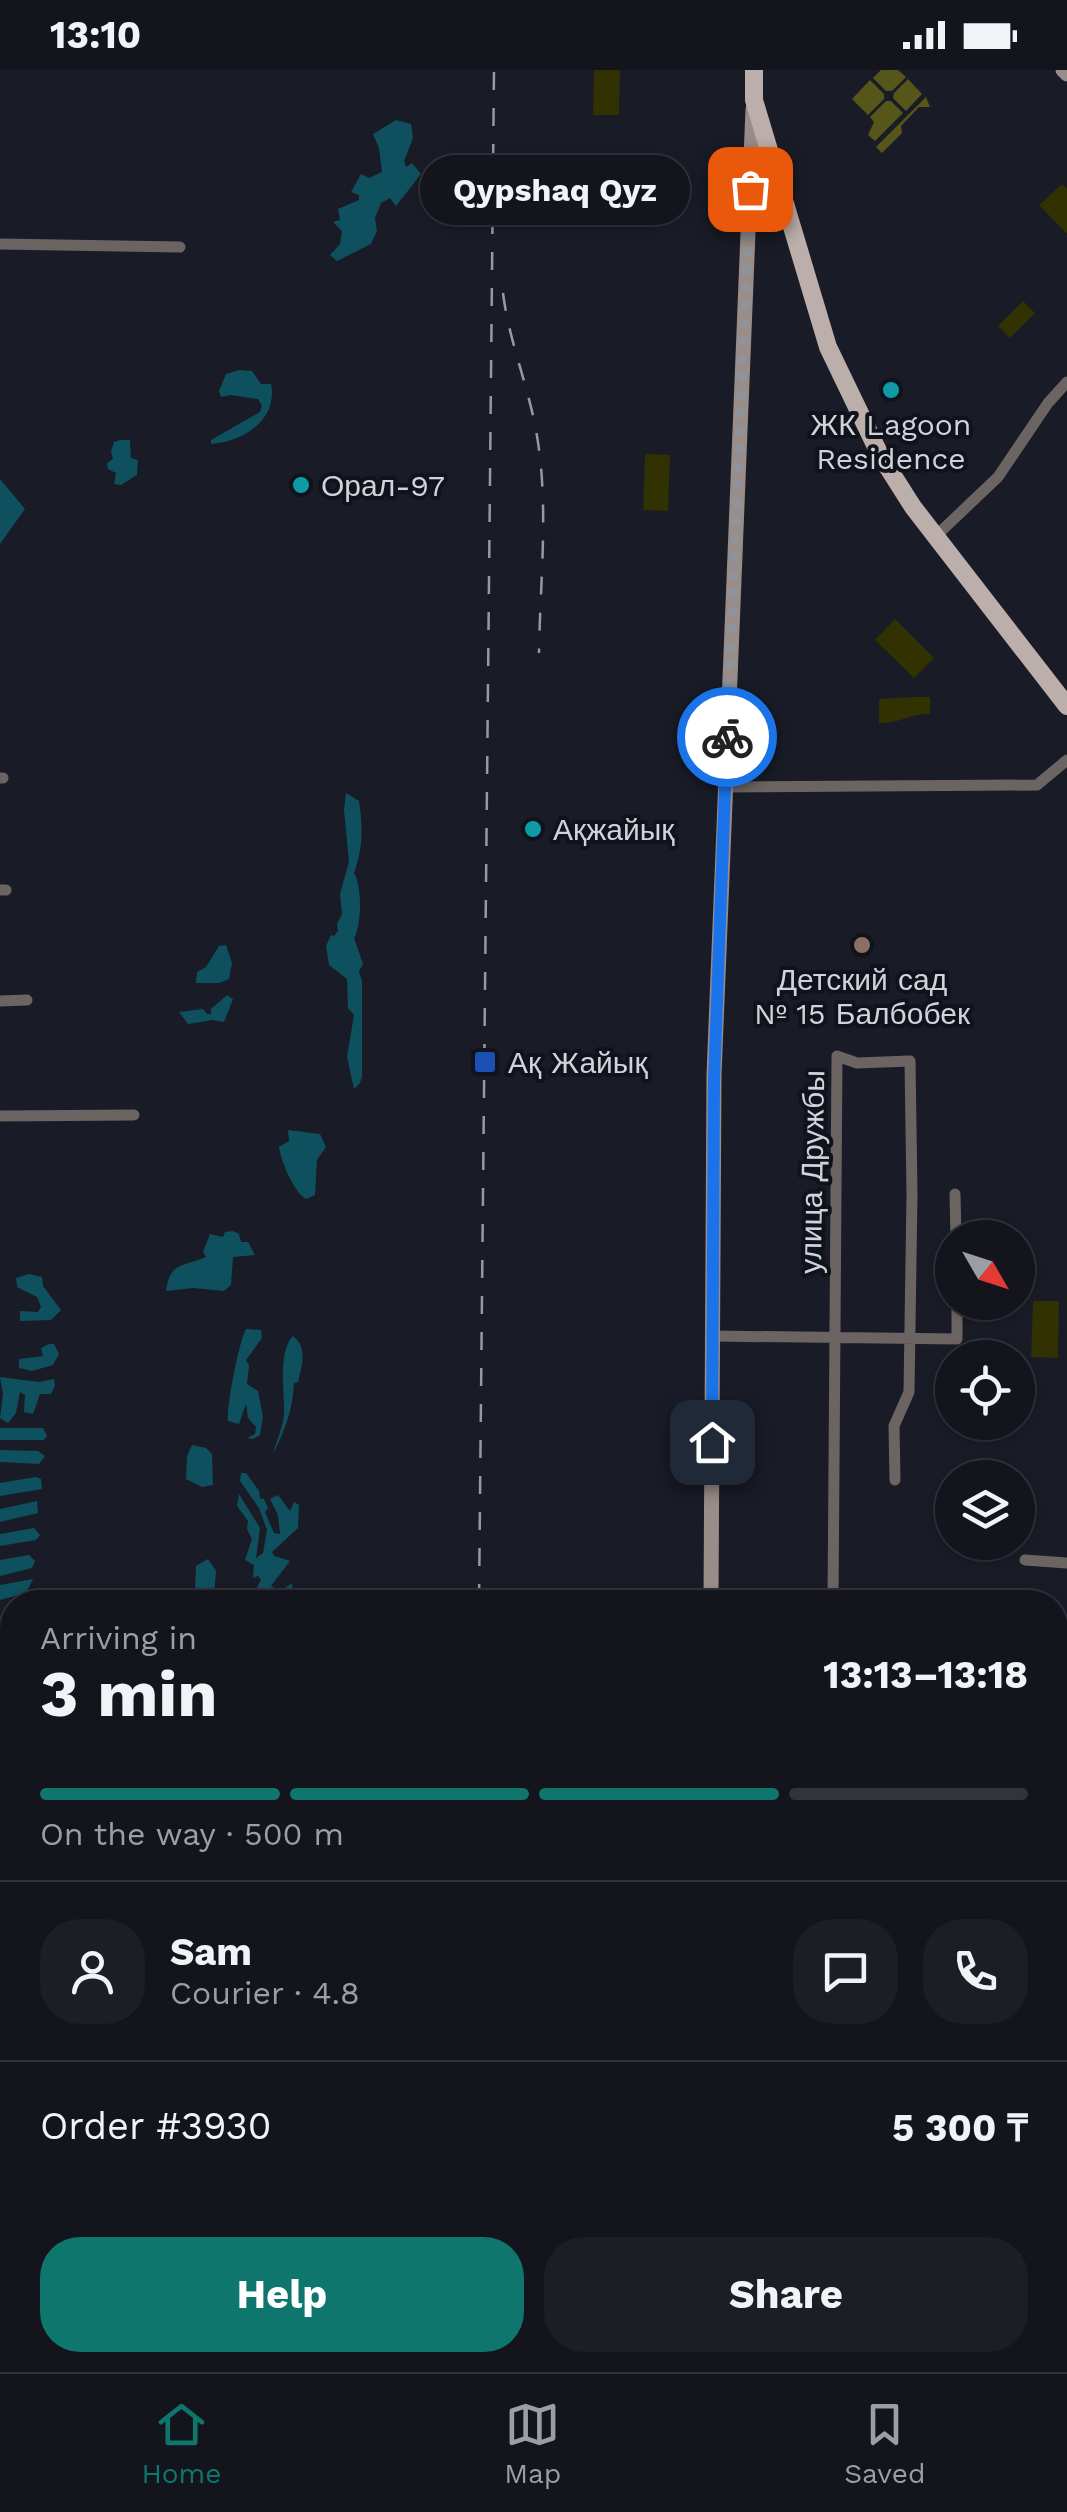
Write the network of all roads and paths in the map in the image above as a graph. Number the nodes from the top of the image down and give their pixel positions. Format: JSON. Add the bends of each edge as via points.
{"nodes":[{"id":1,"x":754,"y":70,"type":"edge"},
{"id":2,"x":754,"y":100,"type":"junction"},
{"id":3,"x":0,"y":244,"type":"edge"},
{"id":4,"x":180,"y":247,"type":"dead end"},
{"id":5,"x":1067,"y":382,"type":"edge"},
{"id":6,"x":937,"y":535,"type":"junction"},
{"id":7,"x":1067,"y":706,"type":"edge"},
{"id":8,"x":1067,"y":760,"type":"edge"},
{"id":9,"x":724,"y":787,"type":"junction"},
{"id":10,"x":27,"y":1000,"type":"dead end"},
{"id":11,"x":0,"y":1001,"type":"edge"},
{"id":12,"x":134,"y":1115,"type":"dead end"},
{"id":13,"x":0,"y":1116,"type":"edge"},
{"id":14,"x":955,"y":1194,"type":"dead end"},
{"id":15,"x":956,"y":1220,"type":"edge"},
{"id":16,"x":957,"y":1320,"type":"edge"},
{"id":17,"x":712,"y":1336,"type":"junction"},
{"id":18,"x":910,"y":1337,"type":"junction"},
{"id":19,"x":836,"y":1338,"type":"junction"},
{"id":20,"x":895,"y":1480,"type":"dead end"},
{"id":21,"x":1026,"y":1560,"type":"dead end"},
{"id":22,"x":1067,"y":1562,"type":"edge"},
{"id":23,"x":711,"y":1590,"type":"edge"},
{"id":24,"x":833,"y":1590,"type":"edge"}],
"edges":[{"from":1,"to":2,"type":"main road"},
{"from":2,"to":6,"type":"main road","via":[[828,347],[889,470]]},
{"from":2,"to":9,"type":"main road"},
{"from":3,"to":4,"type":"street"},
{"from":5,"to":6,"type":"street","via":[[998,477]]},
{"from":6,"to":7,"type":"main road"},
{"from":8,"to":9,"type":"street","via":[[1037,785]]},
{"from":9,"to":17,"type":"main road"},
{"from":10,"to":11,"type":"street"},
{"from":12,"to":13,"type":"street"},
{"from":14,"to":15,"type":"street"},
{"from":16,"to":18,"type":"street","via":[[958,1339]]},
{"from":17,"to":19,"type":"street"},
{"from":17,"to":23,"type":"main road"},
{"from":18,"to":19,"type":"street"},
{"from":18,"to":19,"type":"street","name":"улица Дружбы","via":[[910,1061],[857,1063],[836,1056]]},
{"from":18,"to":20,"type":"street","name":"улица Дружбы","via":[[909,1392],[894,1426]]},
{"from":19,"to":24,"type":"street","name":"улица Дружбы"},
{"from":21,"to":22,"type":"street"}]}
